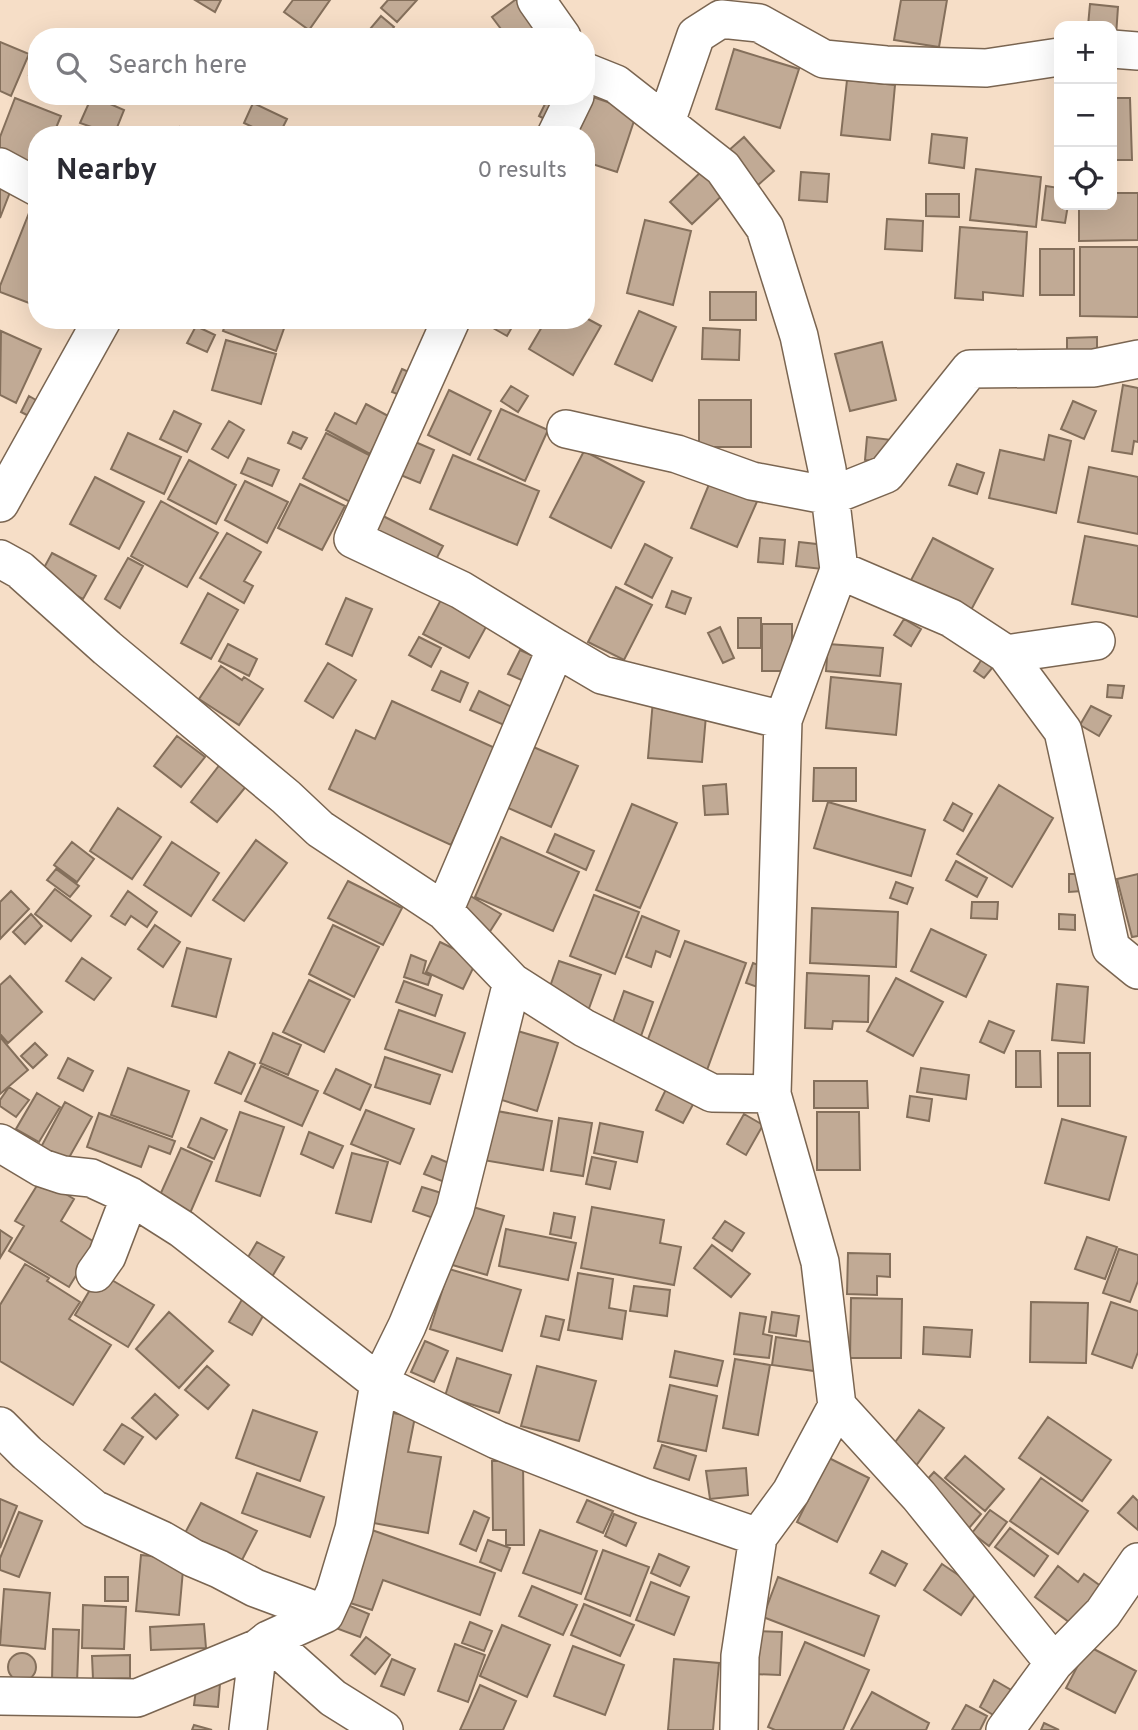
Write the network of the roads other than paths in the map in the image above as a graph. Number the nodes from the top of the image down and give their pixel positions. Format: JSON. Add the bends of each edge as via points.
{"nodes":[{"id":1,"x":536,"y":0,"type":"edge"},
{"id":2,"x":758,"y":11,"type":"edge"},
{"id":3,"x":556,"y":28,"type":"edge"},
{"id":4,"x":1117,"y":49,"type":"edge"},
{"id":5,"x":1138,"y":51,"type":"edge"},
{"id":6,"x":1054,"y":58,"type":"edge"},
{"id":7,"x":595,"y":75,"type":"edge"},
{"id":8,"x":571,"y":105,"type":"edge"},
{"id":9,"x":666,"y":122,"type":"junction"},
{"id":10,"x":560,"y":126,"type":"edge"},
{"id":11,"x":0,"y":167,"type":"edge"},
{"id":12,"x":28,"y":182,"type":"edge"},
{"id":13,"x":97,"y":329,"type":"edge"},
{"id":14,"x":447,"y":329,"type":"edge"},
{"id":15,"x":1138,"y":359,"type":"edge"},
{"id":16,"x":566,"y":429,"type":"dead end"},
{"id":17,"x":831,"y":496,"type":"junction"},
{"id":18,"x":0,"y":503,"type":"edge"},
{"id":19,"x":0,"y":559,"type":"edge"},
{"id":20,"x":839,"y":570,"type":"junction"},
{"id":21,"x":1096,"y":641,"type":"dead end"},
{"id":22,"x":556,"y":648,"type":"junction"},
{"id":23,"x":1006,"y":654,"type":"junction"},
{"id":24,"x":783,"y":720,"type":"junction"},
{"id":25,"x":443,"y":911,"type":"junction"},
{"id":26,"x":1138,"y":970,"type":"edge"},
{"id":27,"x":512,"y":982,"type":"junction"},
{"id":28,"x":772,"y":1094,"type":"junction"},
{"id":29,"x":0,"y":1143,"type":"edge"},
{"id":30,"x":130,"y":1196,"type":"junction"},
{"id":31,"x":95,"y":1273,"type":"dead end"},
{"id":32,"x":379,"y":1382,"type":"junction"},
{"id":33,"x":837,"y":1406,"type":"junction"},
{"id":34,"x":0,"y":1426,"type":"edge"},
{"id":35,"x":758,"y":1537,"type":"junction"},
{"id":36,"x":1138,"y":1562,"type":"edge"},
{"id":37,"x":325,"y":1614,"type":"junction"},
{"id":38,"x":263,"y":1644,"type":"junction"},
{"id":39,"x":1054,"y":1663,"type":"junction"},
{"id":40,"x":0,"y":1696,"type":"edge"},
{"id":41,"x":248,"y":1730,"type":"edge"},
{"id":42,"x":384,"y":1730,"type":"edge"},
{"id":43,"x":739,"y":1730,"type":"edge"},
{"id":44,"x":1005,"y":1730,"type":"edge"}],
"edges":[{"from":1,"to":3,"type":"street"},
{"from":2,"to":6,"type":"street","via":[[824,59],[986,68]]},
{"from":2,"to":9,"type":"street","via":[[721,19],[696,35]]},
{"from":4,"to":5,"type":"street"},
{"from":7,"to":9,"type":"street","via":[[617,84]]},
{"from":8,"to":10,"type":"street"},
{"from":9,"to":17,"type":"street","via":[[723,168],[765,228],[799,335]]},
{"from":11,"to":12,"type":"street"},
{"from":13,"to":18,"type":"street"},
{"from":14,"to":22,"type":"street","via":[[353,539],[461,590]]},
{"from":15,"to":17,"type":"street","via":[[1094,368],[970,369],[886,474]]},
{"from":16,"to":17,"type":"street","via":[[677,454],[752,481]]},
{"from":17,"to":20,"type":"street"},
{"from":19,"to":25,"type":"street","via":[[20,570],[320,829]]},
{"from":20,"to":23,"type":"street","via":[[951,618]]},
{"from":20,"to":24,"type":"street"},
{"from":21,"to":23,"type":"street"},
{"from":22,"to":24,"type":"street","via":[[602,675]]},
{"from":22,"to":25,"type":"street"},
{"from":23,"to":26,"type":"street","via":[[1063,731],[1111,947]]},
{"from":24,"to":28,"type":"street"},
{"from":25,"to":27,"type":"street"},
{"from":27,"to":28,"type":"street","via":[[584,1028],[712,1093]]},
{"from":27,"to":32,"type":"street","via":[[455,1209]]},
{"from":28,"to":33,"type":"street","via":[[820,1262]]},
{"from":29,"to":30,"type":"street","via":[[43,1168],[91,1178]]},
{"from":30,"to":31,"type":"street","via":[[107,1256]]},
{"from":30,"to":32,"type":"street","via":[[182,1229]]},
{"from":32,"to":35,"type":"street","via":[[497,1440]]},
{"from":32,"to":37,"type":"street","via":[[354,1529]]},
{"from":33,"to":35,"type":"street","via":[[792,1492]]},
{"from":33,"to":39,"type":"street","via":[[919,1496]]},
{"from":34,"to":37,"type":"street","via":[[94,1509],[256,1588]]},
{"from":35,"to":43,"type":"street","via":[[740,1656]]},
{"from":36,"to":39,"type":"street","via":[[1103,1613]]},
{"from":37,"to":38,"type":"street"},
{"from":38,"to":40,"type":"street","via":[[137,1698]]},
{"from":38,"to":41,"type":"street"},
{"from":38,"to":42,"type":"street"},
{"from":39,"to":44,"type":"street"}]}
